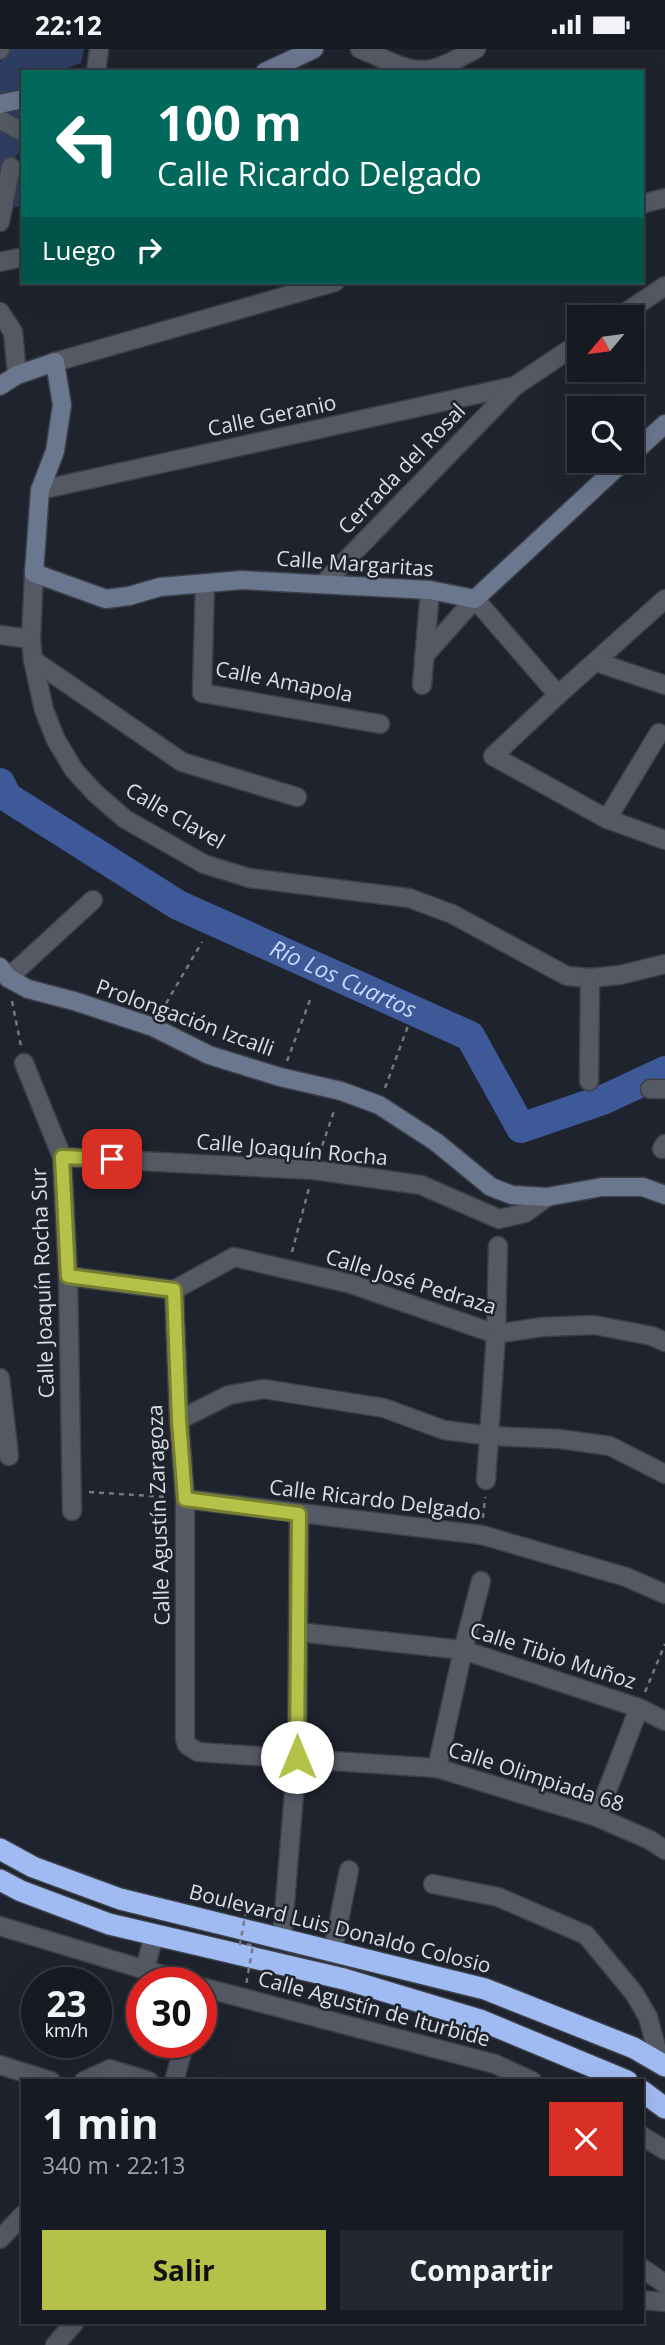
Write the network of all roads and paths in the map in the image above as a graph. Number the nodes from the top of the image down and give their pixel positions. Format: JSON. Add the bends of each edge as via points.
{"nodes":[{"id":1,"x":99,"y":49,"type":"edge"},
{"id":2,"x":314,"y":49,"type":"edge"},
{"id":3,"x":360,"y":49,"type":"edge"},
{"id":4,"x":476,"y":49,"type":"edge"},
{"id":5,"x":96,"y":70,"type":"edge"},
{"id":6,"x":269,"y":70,"type":"edge"},
{"id":7,"x":21,"y":99,"type":"edge"},
{"id":8,"x":0,"y":104,"type":"edge"},
{"id":9,"x":0,"y":120,"type":"edge"},
{"id":10,"x":21,"y":131,"type":"edge"},
{"id":11,"x":11,"y":167,"type":"dead end"},
{"id":12,"x":665,"y":198,"type":"edge"},
{"id":13,"x":644,"y":203,"type":"edge"},
{"id":14,"x":0,"y":222,"type":"edge"},
{"id":15,"x":21,"y":257,"type":"edge"},
{"id":16,"x":0,"y":262,"type":"edge"},
{"id":17,"x":328,"y":284,"type":"edge"},
{"id":18,"x":665,"y":286,"type":"edge"},
{"id":19,"x":637,"y":305,"type":"edge"},
{"id":20,"x":0,"y":312,"type":"edge"},
{"id":21,"x":567,"y":351,"type":"edge"},
{"id":22,"x":55,"y":362,"type":"junction"},
{"id":23,"x":17,"y":375,"type":"junction"},
{"id":24,"x":0,"y":386,"type":"edge"},
{"id":25,"x":515,"y":386,"type":"junction"},
{"id":26,"x":665,"y":423,"type":"edge"},
{"id":27,"x":644,"y":443,"type":"edge"},
{"id":28,"x":611,"y":473,"type":"edge"},
{"id":29,"x":40,"y":490,"type":"junction"},
{"id":30,"x":34,"y":573,"type":"junction"},
{"id":31,"x":205,"y":583,"type":"junction"},
{"id":32,"x":323,"y":584,"type":"junction"},
{"id":33,"x":430,"y":590,"type":"junction"},
{"id":34,"x":475,"y":599,"type":"junction"},
{"id":35,"x":665,"y":599,"type":"edge"},
{"id":36,"x":0,"y":635,"type":"edge"},
{"id":37,"x":31,"y":639,"type":"junction"},
{"id":38,"x":424,"y":656,"type":"junction"},
{"id":39,"x":33,"y":660,"type":"junction"},
{"id":40,"x":596,"y":662,"type":"junction"},
{"id":41,"x":422,"y":685,"type":"dead end"},
{"id":42,"x":665,"y":685,"type":"edge"},
{"id":43,"x":558,"y":695,"type":"junction"},
{"id":44,"x":380,"y":724,"type":"dead end"},
{"id":45,"x":659,"y":733,"type":"dead end"},
{"id":46,"x":297,"y":797,"type":"dead end"},
{"id":47,"x":607,"y":819,"type":"junction"},
{"id":48,"x":665,"y":840,"type":"edge"},
{"id":49,"x":93,"y":900,"type":"dead end"},
{"id":50,"x":202,"y":942,"type":"dead end"},
{"id":51,"x":665,"y":964,"type":"edge"},
{"id":52,"x":4,"y":972,"type":"edge"},
{"id":53,"x":590,"y":978,"type":"junction"},
{"id":54,"x":310,"y":1000,"type":"dead end"},
{"id":55,"x":408,"y":1026,"type":"dead end"},
{"id":56,"x":153,"y":1027,"type":"junction"},
{"id":57,"x":24,"y":1063,"type":"joint"},
{"id":58,"x":281,"y":1077,"type":"junction"},
{"id":59,"x":589,"y":1081,"type":"dead end"},
{"id":60,"x":341,"y":1091,"type":"junction"},
{"id":61,"x":379,"y":1105,"type":"junction"},
{"id":62,"x":62,"y":1157,"type":"junction"},
{"id":63,"x":314,"y":1170,"type":"junction"},
{"id":64,"x":665,"y":1195,"type":"edge"},
{"id":65,"x":547,"y":1197,"type":"junction"},
{"id":66,"x":498,"y":1246,"type":"dead end"},
{"id":67,"x":287,"y":1269,"type":"junction"},
{"id":68,"x":68,"y":1276,"type":"junction"},
{"id":69,"x":174,"y":1290,"type":"junction"},
{"id":70,"x":496,"y":1334,"type":"junction"},
{"id":71,"x":665,"y":1342,"type":"edge"},
{"id":72,"x":0,"y":1378,"type":"edge"},
{"id":73,"x":179,"y":1420,"type":"junction"},
{"id":74,"x":491,"y":1436,"type":"junction"},
{"id":75,"x":9,"y":1456,"type":"dead end"},
{"id":76,"x":665,"y":1474,"type":"edge"},
{"id":77,"x":486,"y":1480,"type":"joint"},
{"id":78,"x":72,"y":1491,"type":"junction"},
{"id":79,"x":185,"y":1499,"type":"junction"},
{"id":80,"x":72,"y":1511,"type":"dead end"},
{"id":81,"x":299,"y":1514,"type":"junction"},
{"id":82,"x":482,"y":1535,"type":"junction"},
{"id":83,"x":481,"y":1581,"type":"dead end"},
{"id":84,"x":665,"y":1594,"type":"edge"},
{"id":85,"x":298,"y":1632,"type":"junction"},
{"id":86,"x":665,"y":1644,"type":"edge"},
{"id":87,"x":463,"y":1650,"type":"junction"},
{"id":88,"x":639,"y":1708,"type":"junction"},
{"id":89,"x":665,"y":1721,"type":"edge"},
{"id":90,"x":185,"y":1739,"type":"joint"},
{"id":91,"x":297,"y":1757,"type":"junction"},
{"id":92,"x":437,"y":1768,"type":"junction"},
{"id":93,"x":597,"y":1817,"type":"junction"},
{"id":94,"x":0,"y":1849,"type":"edge"},
{"id":95,"x":665,"y":1850,"type":"edge"},
{"id":96,"x":349,"y":1870,"type":"dead end"},
{"id":97,"x":0,"y":1880,"type":"edge"},
{"id":98,"x":433,"y":1884,"type":"dead end"},
{"id":99,"x":246,"y":1911,"type":"dead end"},
{"id":100,"x":0,"y":1926,"type":"edge"},
{"id":101,"x":154,"y":1935,"type":"junction"},
{"id":102,"x":282,"y":1939,"type":"junction"},
{"id":103,"x":333,"y":1950,"type":"junction"},
{"id":104,"x":138,"y":1967,"type":"edge"},
{"id":105,"x":146,"y":1967,"type":"edge"},
{"id":106,"x":246,"y":1985,"type":"dead end"},
{"id":107,"x":217,"y":1991,"type":"edge"},
{"id":108,"x":180,"y":2058,"type":"edge"},
{"id":109,"x":663,"y":2061,"type":"edge"},
{"id":110,"x":0,"y":2065,"type":"edge"},
{"id":111,"x":45,"y":2079,"type":"edge"},
{"id":112,"x":88,"y":2079,"type":"edge"},
{"id":113,"x":142,"y":2079,"type":"edge"},
{"id":114,"x":175,"y":2079,"type":"edge"},
{"id":115,"x":528,"y":2079,"type":"edge"},
{"id":116,"x":622,"y":2079,"type":"edge"},
{"id":117,"x":644,"y":2092,"type":"edge"},
{"id":118,"x":665,"y":2108,"type":"edge"},
{"id":119,"x":644,"y":2137,"type":"edge"},
{"id":120,"x":665,"y":2150,"type":"edge"},
{"id":121,"x":21,"y":2217,"type":"edge"},
{"id":122,"x":0,"y":2239,"type":"edge"},
{"id":123,"x":644,"y":2269,"type":"edge"},
{"id":124,"x":665,"y":2284,"type":"edge"},
{"id":125,"x":644,"y":2300,"type":"edge"},
{"id":126,"x":665,"y":2302,"type":"edge"},
{"id":127,"x":73,"y":2324,"type":"edge"},
{"id":128,"x":55,"y":2345,"type":"edge"}],
"edges":[{"from":1,"to":5,"type":"street"},
{"from":2,"to":6,"type":"street"},
{"from":3,"to":4,"type":"street","via":[[423,70]]},
{"from":7,"to":8,"type":"street"},
{"from":9,"to":10,"type":"street"},
{"from":11,"to":14,"type":"street"},
{"from":12,"to":13,"type":"street"},
{"from":15,"to":16,"type":"street"},
{"from":17,"to":22,"type":"street"},
{"from":18,"to":19,"type":"street"},
{"from":20,"to":23,"type":"street","via":[[12,332]]},
{"from":21,"to":25,"type":"street"},
{"from":22,"to":23,"type":"street"},
{"from":22,"to":29,"type":"street","name":"Calle Clavel","via":[[62,405],[55,451]]},
{"from":23,"to":24,"type":"street"},
{"from":25,"to":29,"type":"street","name":"Calle Geranio"},
{"from":25,"to":32,"type":"street","name":"Cerrada del Rosal"},
{"from":26,"to":27,"type":"street"},
{"from":28,"to":34,"type":"street"},
{"from":29,"to":30,"type":"street","name":"Calle Clavel"},
{"from":30,"to":31,"type":"street","name":"Calle Margaritas","via":[[106,599]]},
{"from":30,"to":37,"type":"street","name":"Calle Clavel"},
{"from":31,"to":32,"type":"street","name":"Calle Margaritas"},
{"from":31,"to":44,"type":"street","name":"Calle Amapola","via":[[202,693]]},
{"from":32,"to":33,"type":"street","name":"Calle Margaritas"},
{"from":33,"to":34,"type":"street","name":"Calle Margaritas"},
{"from":33,"to":38,"type":"street"},
{"from":34,"to":38,"type":"street"},
{"from":34,"to":43,"type":"street"},
{"from":35,"to":40,"type":"street"},
{"from":36,"to":37,"type":"street"},
{"from":37,"to":39,"type":"street","name":"Calle Clavel"},
{"from":38,"to":41,"type":"street"},
{"from":39,"to":46,"type":"street","via":[[182,762]]},
{"from":39,"to":53,"type":"street","name":"Calle Clavel","via":[[56,740],[94,793],[125,819],[204,864],[249,878],[409,898],[452,914],[567,976]]},
{"from":40,"to":42,"type":"street"},
{"from":40,"to":43,"type":"street"},
{"from":43,"to":47,"type":"street","via":[[493,756]]},
{"from":45,"to":47,"type":"street"},
{"from":47,"to":48,"type":"street"},
{"from":49,"to":52,"type":"street"},
{"from":50,"to":56,"type":"path"},
{"from":51,"to":53,"type":"street","name":"Calle Clavel"},
{"from":52,"to":56,"type":"street","name":"Prolongación Izcalli","via":[[28,989]]},
{"from":52,"to":57,"type":"path"},
{"from":53,"to":59,"type":"street"},
{"from":54,"to":58,"type":"path"},
{"from":55,"to":61,"type":"path"},
{"from":56,"to":58,"type":"street","name":"Prolongación Izcalli","via":[[209,1055]]},
{"from":57,"to":62,"type":"street","name":"Calle Joaquín Rocha Sur"},
{"from":58,"to":60,"type":"street","name":"Prolongación Izcalli"},
{"from":60,"to":61,"type":"street","name":"Prolongación Izcalli"},
{"from":60,"to":63,"type":"path"},
{"from":61,"to":65,"type":"street","name":"Prolongación Izcalli","via":[[436,1142],[491,1188],[512,1195]]},
{"from":62,"to":63,"type":"street","name":"Calle Joaquín Rocha"},
{"from":62,"to":68,"type":"street","name":"Calle Joaquín Rocha Sur"},
{"from":63,"to":65,"type":"street","name":"Calle Joaquín Rocha","via":[[421,1185],[499,1219],[525,1213]]},
{"from":63,"to":67,"type":"path"},
{"from":64,"to":65,"type":"street","name":"Prolongación Izcalli","via":[[643,1187],[602,1187]]},
{"from":66,"to":70,"type":"street"},
{"from":67,"to":69,"type":"street","name":"Calle José Pedraza","via":[[234,1257]]},
{"from":67,"to":70,"type":"street","name":"Calle José Pedraza","via":[[351,1283]]},
{"from":68,"to":69,"type":"street"},
{"from":68,"to":78,"type":"street","name":"Calle Joaquín Rocha Sur"},
{"from":69,"to":73,"type":"street","name":"Calle Agustín Zaragoza"},
{"from":70,"to":71,"type":"street","name":"Calle José Pedraza","via":[[594,1325]]},
{"from":70,"to":74,"type":"street"},
{"from":72,"to":75,"type":"street"},
{"from":73,"to":74,"type":"street","via":[[229,1395],[264,1389],[384,1408],[444,1430]]},
{"from":73,"to":79,"type":"street","name":"Calle Agustín Zaragoza"},
{"from":74,"to":76,"type":"street","via":[[610,1446]]},
{"from":74,"to":77,"type":"street"},
{"from":77,"to":82,"type":"path"},
{"from":78,"to":79,"type":"path"},
{"from":78,"to":80,"type":"street","name":"Calle Joaquín Rocha Sur"},
{"from":79,"to":81,"type":"street","name":"Calle Ricardo Delgado"},
{"from":79,"to":90,"type":"street","name":"Calle Agustín Zaragoza"},
{"from":81,"to":82,"type":"street","name":"Calle Ricardo Delgado"},
{"from":81,"to":85,"type":"street"},
{"from":82,"to":84,"type":"street","name":"Calle Ricardo Delgado","via":[[626,1577]]},
{"from":83,"to":87,"type":"street"},
{"from":85,"to":87,"type":"street","name":"Calle Tibio Muñoz"},
{"from":85,"to":91,"type":"street"},
{"from":86,"to":88,"type":"path"},
{"from":87,"to":88,"type":"street","name":"Calle Tibio Muñoz"},
{"from":87,"to":92,"type":"street"},
{"from":88,"to":89,"type":"street","name":"Calle Tibio Muñoz"},
{"from":88,"to":93,"type":"street"},
{"from":90,"to":91,"type":"street","name":"Calle Olimpiada 68","via":[[198,1752]]},
{"from":91,"to":92,"type":"street","name":"Calle Olimpiada 68"},
{"from":91,"to":102,"type":"street"},
{"from":92,"to":93,"type":"street","name":"Calle Olimpiada 68"},
{"from":93,"to":95,"type":"street","name":"Calle Olimpiada 68"},
{"from":94,"to":102,"type":"highway","name":"Boulevard Luis Donaldo Colosio","via":[[33,1867],[120,1899]]},
{"from":96,"to":103,"type":"street"},
{"from":97,"to":101,"type":"highway","via":[[110,1924]]},
{"from":98,"to":109,"type":"street","via":[[498,1897],[586,1935],[635,1993]]},
{"from":99,"to":106,"type":"path","bridge":true,"via":[[240,1944],[253,1945]]},
{"from":100,"to":104,"type":"street"},
{"from":101,"to":105,"type":"street"},
{"from":101,"to":116,"type":"highway","via":[[344,1979],[468,2016]]},
{"from":102,"to":103,"type":"highway","name":"Boulevard Luis Donaldo Colosio"},
{"from":103,"to":109,"type":"highway","name":"Boulevard Luis Donaldo Colosio","via":[[485,1989]]},
{"from":107,"to":115,"type":"street","name":"Calle Agustín de Iturbide","via":[[495,2064]]},
{"from":108,"to":114,"type":"street"},
{"from":110,"to":111,"type":"street"},
{"from":112,"to":113,"type":"street","via":[[110,2069]]},
{"from":117,"to":118,"type":"highway"},
{"from":119,"to":120,"type":"street"},
{"from":121,"to":122,"type":"street"},
{"from":123,"to":124,"type":"street"},
{"from":125,"to":126,"type":"street"},
{"from":127,"to":128,"type":"street"}]}
